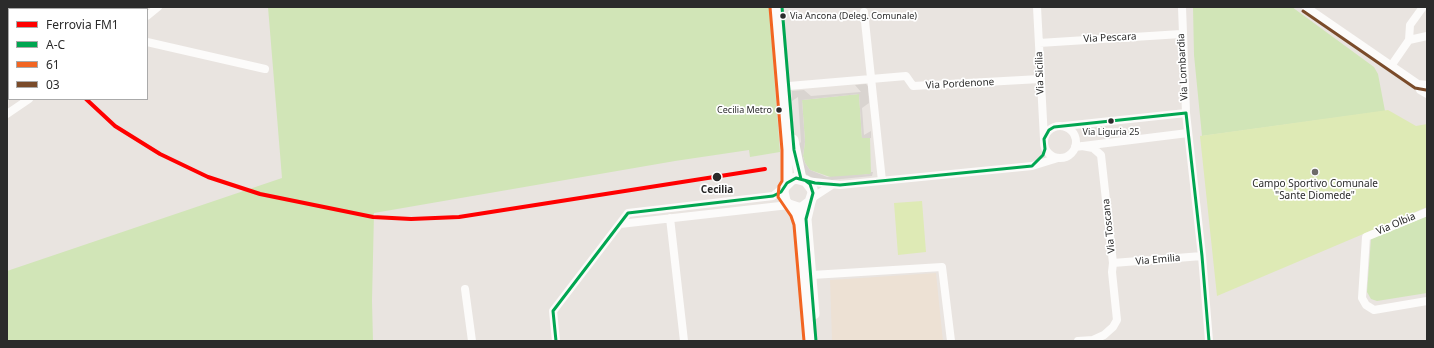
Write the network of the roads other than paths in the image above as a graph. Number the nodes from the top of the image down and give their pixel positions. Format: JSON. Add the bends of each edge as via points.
{"nodes":[{"id":1,"x":158,"y":7,"type":"edge"},
{"id":2,"x":775,"y":7,"type":"edge"},
{"id":3,"x":782,"y":7,"type":"edge"},
{"id":4,"x":1037,"y":7,"type":"edge"},
{"id":5,"x":1182,"y":7,"type":"edge"},
{"id":6,"x":1306,"y":7,"type":"edge"},
{"id":7,"x":1424,"y":7,"type":"edge"},
{"id":8,"x":1317,"y":10,"type":"edge"},
{"id":9,"x":864,"y":12,"type":"dead end"},
{"id":10,"x":148,"y":15,"type":"edge"},
{"id":11,"x":1182,"y":34,"type":"junction"},
{"id":12,"x":1427,"y":36,"type":"edge"},
{"id":13,"x":1409,"y":40,"type":"junction"},
{"id":14,"x":148,"y":42,"type":"edge"},
{"id":15,"x":1039,"y":42,"type":"junction"},
{"id":16,"x":1391,"y":66,"type":"junction"},
{"id":17,"x":264,"y":69,"type":"dead end"},
{"id":18,"x":872,"y":79,"type":"junction"},
{"id":19,"x":1040,"y":79,"type":"junction"},
{"id":20,"x":1418,"y":84,"type":"junction"},
{"id":21,"x":1427,"y":85,"type":"edge"},
{"id":22,"x":789,"y":86,"type":"junction"},
{"id":23,"x":1427,"y":94,"type":"edge"},
{"id":24,"x":28,"y":100,"type":"edge"},
{"id":25,"x":1186,"y":113,"type":"junction"},
{"id":26,"x":7,"y":114,"type":"edge"},
{"id":27,"x":1042,"y":114,"type":"junction"},
{"id":28,"x":1061,"y":126,"type":"junction"},
{"id":29,"x":1188,"y":133,"type":"junction"},
{"id":30,"x":1044,"y":139,"type":"junction"},
{"id":31,"x":1078,"y":146,"type":"junction"},
{"id":32,"x":1045,"y":149,"type":"junction"},
{"id":33,"x":1058,"y":158,"type":"junction"},
{"id":34,"x":1032,"y":166,"type":"junction"},
{"id":35,"x":804,"y":180,"type":"junction"},
{"id":36,"x":882,"y":181,"type":"junction"},
{"id":37,"x":786,"y":185,"type":"junction"},
{"id":38,"x":832,"y":185,"type":"junction"},
{"id":39,"x":811,"y":200,"type":"junction"},
{"id":40,"x":788,"y":205,"type":"junction"},
{"id":41,"x":1427,"y":212,"type":"edge"},
{"id":42,"x":670,"y":218,"type":"junction"},
{"id":43,"x":620,"y":224,"type":"junction"},
{"id":44,"x":1202,"y":256,"type":"junction"},
{"id":45,"x":1114,"y":263,"type":"junction"},
{"id":46,"x":812,"y":275,"type":"junction"},
{"id":47,"x":465,"y":289,"type":"dead end"},
{"id":48,"x":1427,"y":301,"type":"edge"},
{"id":49,"x":472,"y":341,"type":"edge"},
{"id":50,"x":556,"y":341,"type":"edge"},
{"id":51,"x":684,"y":341,"type":"edge"},
{"id":52,"x":809,"y":341,"type":"edge"},
{"id":53,"x":816,"y":341,"type":"edge"},
{"id":54,"x":951,"y":341,"type":"edge"},
{"id":55,"x":1078,"y":341,"type":"edge"},
{"id":56,"x":1209,"y":341,"type":"edge"}],
"edges":[{"from":1,"to":10,"type":"street"},
{"from":2,"to":37,"type":"street","via":[[788,150]]},
{"from":3,"to":22,"type":"street"},
{"from":4,"to":15,"type":"street","name":"Via Sicilia"},
{"from":5,"to":11,"type":"street","name":"Via Lombardia"},
{"from":6,"to":8,"type":"street"},
{"from":7,"to":13,"type":"street","via":[[1410,25]]},
{"from":8,"to":16,"type":"street"},
{"from":9,"to":18,"type":"street"},
{"from":11,"to":15,"type":"street","name":"Via Pescara"},
{"from":11,"to":25,"type":"street","name":"Via Lombardia"},
{"from":12,"to":13,"type":"street"},
{"from":13,"to":16,"type":"street"},
{"from":14,"to":17,"type":"street"},
{"from":15,"to":19,"type":"street","name":"Via Sicilia"},
{"from":16,"to":20,"type":"street"},
{"from":18,"to":19,"type":"street","name":"Via Pordenone","via":[[906,76],[913,86]]},
{"from":18,"to":22,"type":"street","name":"Via Pordenone"},
{"from":18,"to":36,"type":"street"},
{"from":19,"to":27,"type":"street","name":"Via Sicilia"},
{"from":20,"to":21,"type":"street"},
{"from":20,"to":23,"type":"street","via":[[1420,90]]},
{"from":22,"to":35,"type":"street","via":[[794,150]]},
{"from":24,"to":26,"type":"street"},
{"from":25,"to":28,"type":"street"},
{"from":25,"to":29,"type":"street","name":"Via Lombardia"},
{"from":27,"to":28,"type":"street","via":[[1049,122]]},
{"from":27,"to":30,"type":"street","name":"Via Sicilia"},
{"from":28,"to":30,"type":"street","via":[[1049,130]]},
{"from":28,"to":31,"type":"street","via":[[1072,132]]},
{"from":29,"to":31,"type":"street"},
{"from":29,"to":44,"type":"street","name":"Via Lombardia"},
{"from":30,"to":32,"type":"street"},
{"from":31,"to":33,"type":"street","via":[[1068,155]]},
{"from":31,"to":45,"type":"street","name":"Via Toscana","via":[[1093,148],[1101,155]]},
{"from":32,"to":33,"type":"street"},
{"from":32,"to":34,"type":"street","via":[[1040,159]]},
{"from":33,"to":34,"type":"street"},
{"from":34,"to":36,"type":"street"},
{"from":35,"to":37,"type":"street","via":[[791,180]]},
{"from":35,"to":38,"type":"street"},
{"from":35,"to":39,"type":"street","via":[[812,189]]},
{"from":36,"to":38,"type":"street"},
{"from":37,"to":40,"type":"street","via":[[783,197]]},
{"from":37,"to":43,"type":"street","via":[[773,196],[628,213]]},
{"from":38,"to":39,"type":"street","via":[[820,191]]},
{"from":39,"to":40,"type":"street","via":[[802,208]]},
{"from":39,"to":46,"type":"street","via":[[806,219]]},
{"from":40,"to":42,"type":"street"},
{"from":40,"to":52,"type":"street","via":[[796,214],[799,224]]},
{"from":41,"to":48,"type":"street","name":"Via Olbia","via":[[1366,237],[1362,298],[1366,305],[1374,310]]},
{"from":42,"to":43,"type":"street"},
{"from":42,"to":51,"type":"street"},
{"from":43,"to":50,"type":"street","via":[[553,311]]},
{"from":44,"to":45,"type":"street","name":"Via Emilia"},
{"from":44,"to":56,"type":"street","name":"Via Lombardia"},
{"from":45,"to":55,"type":"street","name":"Via Toscana","via":[[1112,272],[1117,320],[1104,335],[1093,340]]},
{"from":46,"to":53,"type":"street"},
{"from":46,"to":54,"type":"street","via":[[942,267]]},
{"from":47,"to":49,"type":"street"}]}
